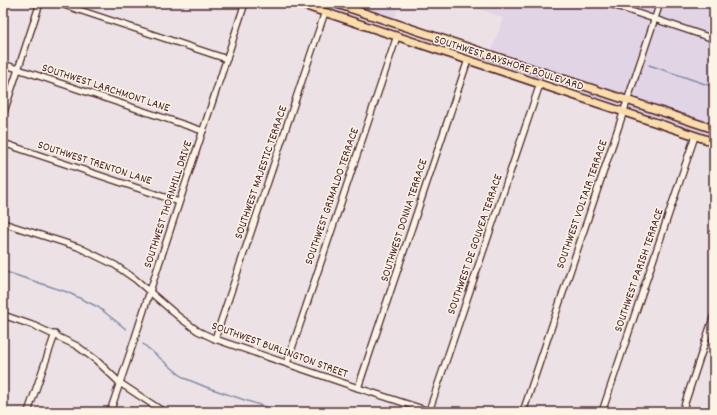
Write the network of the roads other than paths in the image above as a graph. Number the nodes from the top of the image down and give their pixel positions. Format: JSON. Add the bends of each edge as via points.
{"nodes":[{"id":1,"x":40,"y":3,"type":"edge"},
{"id":2,"x":58,"y":3,"type":"edge"},
{"id":3,"x":246,"y":3,"type":"edge"},
{"id":4,"x":297,"y":3,"type":"edge"},
{"id":5,"x":334,"y":3,"type":"edge"},
{"id":6,"x":606,"y":3,"type":"edge"},
{"id":7,"x":660,"y":3,"type":"edge"},
{"id":8,"x":325,"y":12,"type":"junction"},
{"id":9,"x":339,"y":17,"type":"junction"},
{"id":10,"x":384,"y":19,"type":"junction"},
{"id":11,"x":654,"y":19,"type":"junction"},
{"id":12,"x":397,"y":36,"type":"junction"},
{"id":13,"x":714,"y":39,"type":"edge"},
{"id":14,"x":452,"y":42,"type":"junction"},
{"id":15,"x":227,"y":59,"type":"junction"},
{"id":16,"x":468,"y":60,"type":"junction"},
{"id":17,"x":3,"y":64,"type":"edge"},
{"id":18,"x":18,"y":69,"type":"junction"},
{"id":19,"x":540,"y":84,"type":"junction"},
{"id":20,"x":627,"y":100,"type":"junction"},
{"id":21,"x":623,"y":112,"type":"junction"},
{"id":22,"x":3,"y":115,"type":"edge"},
{"id":23,"x":714,"y":129,"type":"edge"},
{"id":24,"x":203,"y":130,"type":"junction"},
{"id":25,"x":695,"y":136,"type":"junction"},
{"id":26,"x":712,"y":140,"type":"edge"},
{"id":27,"x":3,"y":143,"type":"edge"},
{"id":28,"x":179,"y":202,"type":"junction"},
{"id":29,"x":3,"y":223,"type":"edge"},
{"id":30,"x":150,"y":291,"type":"junction"},
{"id":31,"x":3,"y":315,"type":"edge"},
{"id":32,"x":714,"y":315,"type":"edge"},
{"id":33,"x":55,"y":334,"type":"junction"},
{"id":34,"x":215,"y":339,"type":"junction"},
{"id":35,"x":287,"y":363,"type":"junction"},
{"id":36,"x":120,"y":383,"type":"junction"},
{"id":37,"x":358,"y":388,"type":"junction"},
{"id":38,"x":28,"y":412,"type":"edge"},
{"id":39,"x":110,"y":412,"type":"edge"},
{"id":40,"x":164,"y":412,"type":"edge"},
{"id":41,"x":430,"y":412,"type":"edge"},
{"id":42,"x":522,"y":412,"type":"edge"},
{"id":43,"x":602,"y":412,"type":"edge"},
{"id":44,"x":682,"y":412,"type":"edge"}],
"edges":[{"from":1,"to":18,"type":"street"},
{"from":2,"to":15,"type":"street"},
{"from":3,"to":15,"type":"street","name":"SOUTHWEST THORNHILL DRIVE"},
{"from":4,"to":8,"type":"main road","name":"SOUTHWEST BAYSHORE BOULEVARD"},
{"from":5,"to":10,"type":"main road","name":"SOUTHWEST BAYSHORE BOULEVARD"},
{"from":6,"to":11,"type":"street"},
{"from":7,"to":11,"type":"street","name":"SOUTHWEST VOLTAIR TERRACE"},
{"from":8,"to":9,"type":"main road","name":"SOUTHWEST BAYSHORE BOULEVARD"},
{"from":8,"to":34,"type":"street","name":"SOUTHWEST MAJESTIC TERRACE"},
{"from":9,"to":10,"type":"main road","via":[[344,14],[375,25]]},
{"from":9,"to":12,"type":"main road","name":"SOUTHWEST BAYSHORE BOULEVARD"},
{"from":10,"to":14,"type":"main road","name":"SOUTHWEST BAYSHORE BOULEVARD"},
{"from":11,"to":13,"type":"street"},
{"from":11,"to":20,"type":"street","name":"SOUTHWEST VOLTAIR TERRACE"},
{"from":12,"to":14,"type":"main road","via":[[410,32],[445,44]]},
{"from":12,"to":16,"type":"main road","name":"SOUTHWEST BAYSHORE BOULEVARD"},
{"from":12,"to":35,"type":"street","name":"SOUTHWEST GRIMALDO TERRACE"},
{"from":14,"to":20,"type":"main road","name":"SOUTHWEST BAYSHORE BOULEVARD"},
{"from":15,"to":24,"type":"street","name":"SOUTHWEST THORNHILL DRIVE"},
{"from":16,"to":19,"type":"main road","name":"SOUTHWEST BAYSHORE BOULEVARD"},
{"from":16,"to":37,"type":"street","name":"SOUTHWEST DONNA TERRACE"},
{"from":17,"to":18,"type":"street","name":"SOUTHWEST LARCHMONT LANE"},
{"from":18,"to":22,"type":"street"},
{"from":18,"to":24,"type":"street","name":"SOUTHWEST LARCHMONT LANE"},
{"from":19,"to":21,"type":"main road","name":"SOUTHWEST BAYSHORE BOULEVARD"},
{"from":19,"to":41,"type":"street","name":"SOUTHWEST DE GOUVEA TERRACE"},
{"from":20,"to":21,"type":"street","name":"SOUTHWEST VOLTAIR TERRACE"},
{"from":20,"to":23,"type":"main road","name":"SOUTHWEST BAYSHORE BOULEVARD"},
{"from":21,"to":25,"type":"main road","name":"SOUTHWEST BAYSHORE BOULEVARD"},
{"from":21,"to":42,"type":"street","name":"SOUTHWEST VOLTAIR TERRACE"},
{"from":24,"to":28,"type":"street","name":"SOUTHWEST THORNHILL DRIVE"},
{"from":25,"to":26,"type":"main road","name":"SOUTHWEST BAYSHORE BOULEVARD"},
{"from":25,"to":43,"type":"street","name":"SOUTHWEST PARISH TERRACE"},
{"from":27,"to":28,"type":"street","name":"SOUTHWEST TRENTON LANE"},
{"from":28,"to":30,"type":"street","name":"SOUTHWEST THORNHILL DRIVE"},
{"from":29,"to":30,"type":"street","name":"SOUTHWEST BURLINGTON STREET","via":[[78,247],[115,266]]},
{"from":30,"to":34,"type":"street","name":"SOUTHWEST BURLINGTON STREET","via":[[179,317],[198,331]]},
{"from":30,"to":36,"type":"street","name":"SOUTHWEST THORNHILL DRIVE"},
{"from":31,"to":33,"type":"street"},
{"from":32,"to":44,"type":"street"},
{"from":33,"to":36,"type":"street","via":[[96,360]]},
{"from":33,"to":38,"type":"street"},
{"from":34,"to":35,"type":"street","name":"SOUTHWEST BURLINGTON STREET"},
{"from":35,"to":37,"type":"street","name":"SOUTHWEST BURLINGTON STREET"},
{"from":36,"to":39,"type":"street","name":"SOUTHWEST THORNHILL DRIVE"},
{"from":36,"to":40,"type":"street"},
{"from":37,"to":41,"type":"street","name":"SOUTHWEST BURLINGTON STREET"}]}
